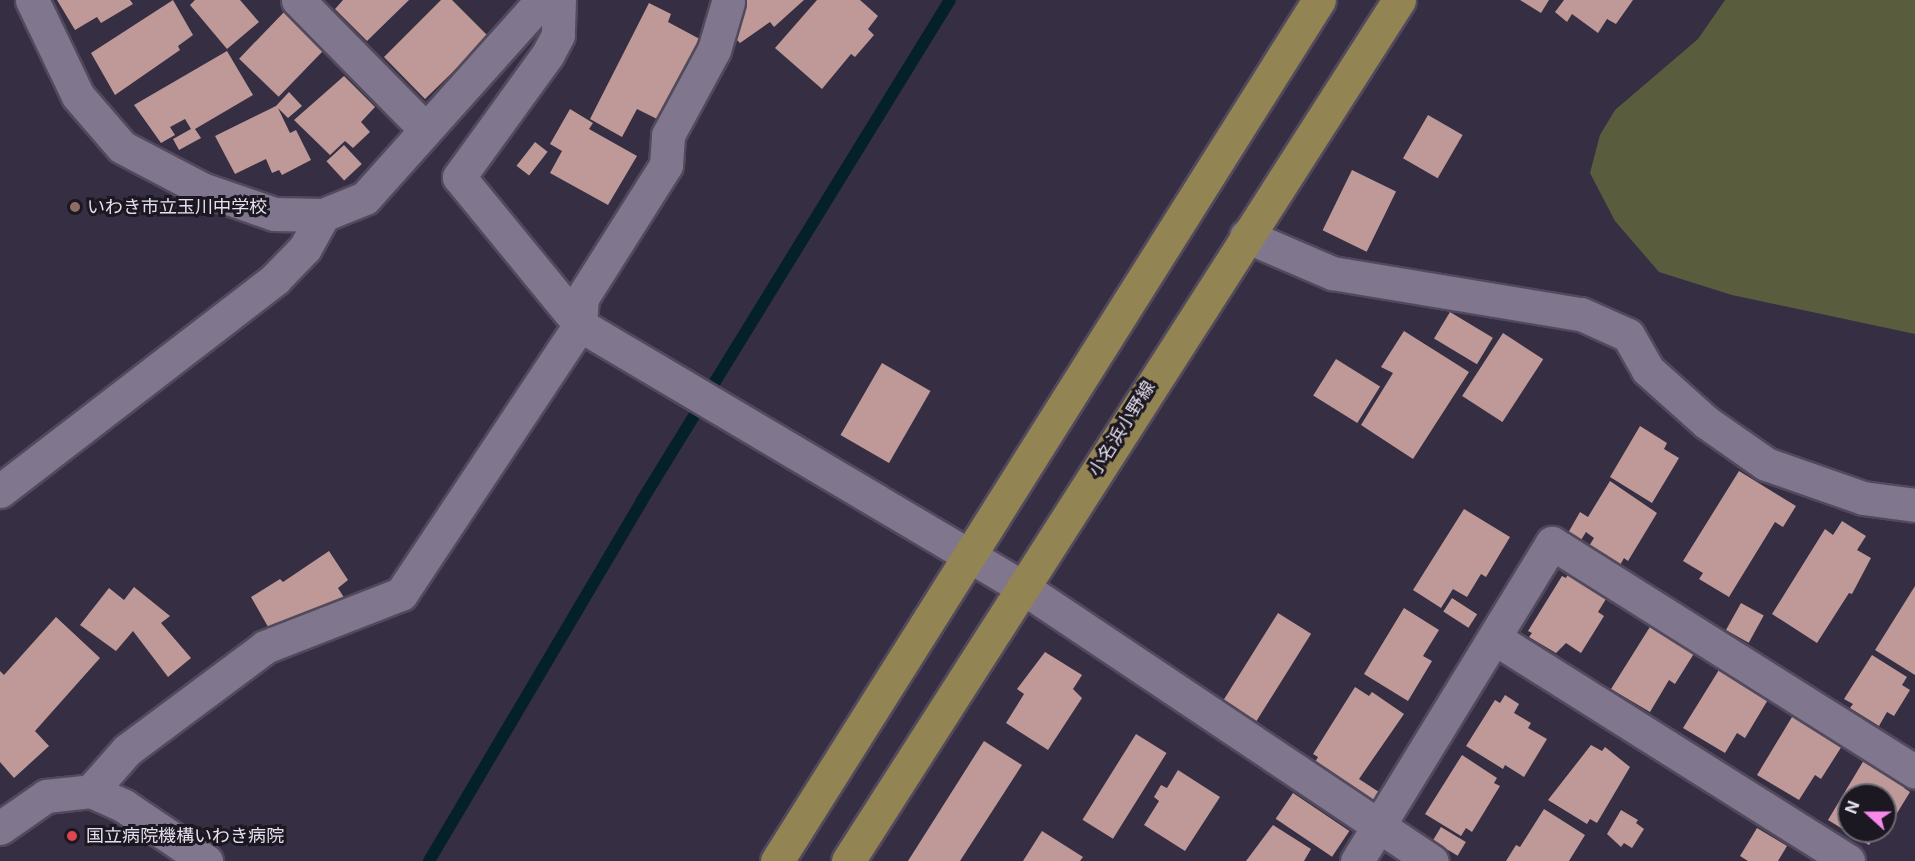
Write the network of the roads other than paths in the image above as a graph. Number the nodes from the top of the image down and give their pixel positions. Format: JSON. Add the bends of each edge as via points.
{"nodes":[{"id":1,"x":32,"y":0,"type":"edge"},
{"id":2,"x":298,"y":0,"type":"edge"},
{"id":3,"x":542,"y":0,"type":"edge"},
{"id":4,"x":559,"y":0,"type":"edge"},
{"id":5,"x":1319,"y":0,"type":"edge"},
{"id":6,"x":1399,"y":0,"type":"edge"},
{"id":7,"x":728,"y":2,"type":"dead end"},
{"id":8,"x":426,"y":130,"type":"junction"},
{"id":9,"x":323,"y":215,"type":"junction"},
{"id":10,"x":1246,"y":236,"type":"junction"},
{"id":11,"x":580,"y":325,"type":"junction"},
{"id":12,"x":0,"y":490,"type":"edge"},
{"id":13,"x":1915,"y":505,"type":"edge"},
{"id":14,"x":969,"y":557,"type":"junction"},
{"id":15,"x":1022,"y":587,"type":"junction"},
{"id":16,"x":1496,"y":639,"type":"junction"},
{"id":17,"x":1915,"y":772,"type":"edge"},
{"id":18,"x":91,"y":791,"type":"junction"},
{"id":19,"x":1378,"y":826,"type":"junction"},
{"id":20,"x":0,"y":828,"type":"edge"},
{"id":21,"x":206,"y":861,"type":"edge"},
{"id":22,"x":777,"y":861,"type":"edge"},
{"id":23,"x":848,"y":861,"type":"edge"},
{"id":24,"x":1357,"y":861,"type":"edge"},
{"id":25,"x":1432,"y":861,"type":"edge"},
{"id":26,"x":1848,"y":861,"type":"edge"}],
"edges":[{"from":1,"to":9,"type":"street","via":[[78,96],[122,147],[202,189],[274,214]]},
{"from":2,"to":8,"type":"street"},
{"from":3,"to":8,"type":"street"},
{"from":4,"to":11,"type":"street","via":[[558,35],[548,54],[459,177]]},
{"from":5,"to":14,"type":"main road"},
{"from":6,"to":10,"type":"main road","name":"小名浜小野線"},
{"from":7,"to":11,"type":"street","via":[[714,50],[668,135],[666,165],[582,298]]},
{"from":8,"to":9,"type":"street","via":[[365,198]]},
{"from":9,"to":12,"type":"street","via":[[306,248],[275,279]]},
{"from":10,"to":13,"type":"street","via":[[1332,273],[1581,314],[1628,335],[1648,370],[1706,422],[1766,464],[1863,498]]},
{"from":10,"to":15,"type":"main road","name":"小名浜小野線"},
{"from":11,"to":14,"type":"street"},
{"from":11,"to":18,"type":"street","via":[[401,594],[265,647],[127,750]]},
{"from":14,"to":15,"type":"street"},
{"from":14,"to":22,"type":"main road"},
{"from":15,"to":19,"type":"street"},
{"from":15,"to":23,"type":"main road","name":"小名浜小野線"},
{"from":16,"to":17,"type":"street","via":[[1552,543]]},
{"from":16,"to":19,"type":"street"},
{"from":16,"to":26,"type":"street"},
{"from":18,"to":20,"type":"street","via":[[46,796]]},
{"from":18,"to":21,"type":"street","via":[[124,806]]},
{"from":19,"to":24,"type":"street"},
{"from":19,"to":25,"type":"street"}]}
